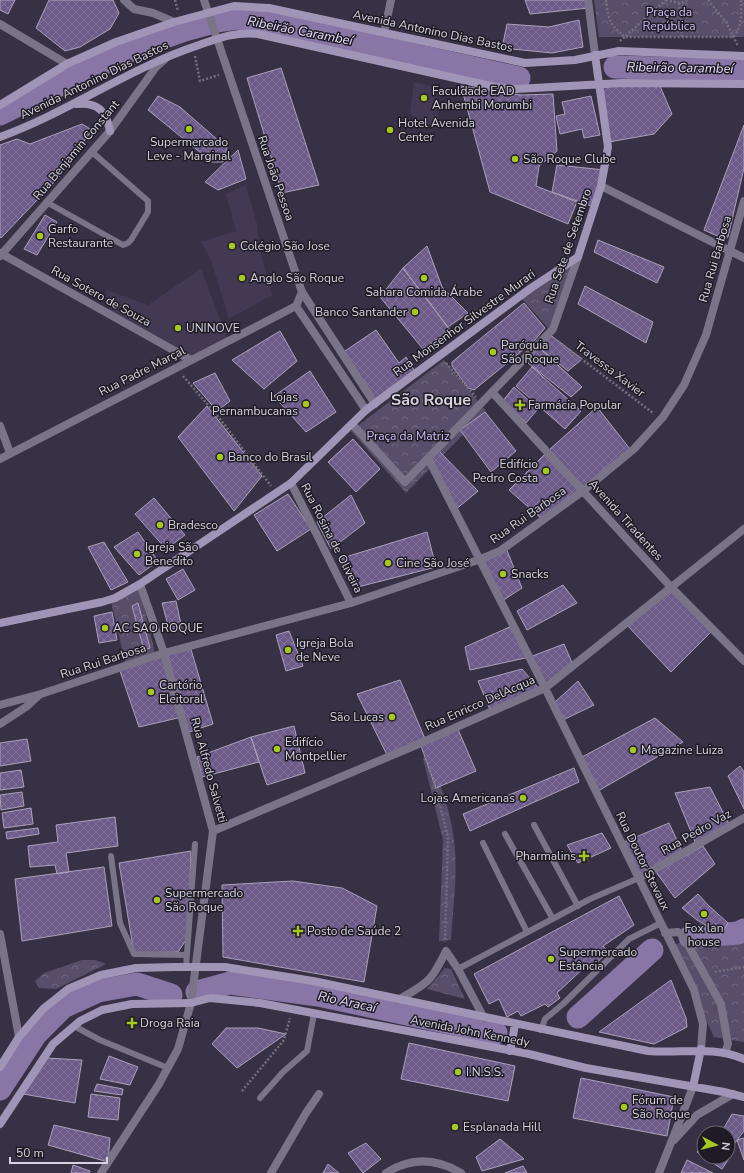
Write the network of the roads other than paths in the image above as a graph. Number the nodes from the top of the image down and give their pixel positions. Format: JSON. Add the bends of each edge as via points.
{"nodes":[{"id":1,"x":124,"y":0,"type":"edge"},
{"id":2,"x":204,"y":0,"type":"edge"},
{"id":3,"x":391,"y":0,"type":"edge"},
{"id":4,"x":588,"y":0,"type":"edge"},
{"id":5,"x":236,"y":3,"type":"edge"},
{"id":6,"x":174,"y":22,"type":"junction"},
{"id":7,"x":0,"y":24,"type":"edge"},
{"id":8,"x":384,"y":33,"type":"junction"},
{"id":9,"x":595,"y":55,"type":"junction"},
{"id":10,"x":743,"y":56,"type":"edge"},
{"id":11,"x":167,"y":57,"type":"junction"},
{"id":12,"x":67,"y":64,"type":"junction"},
{"id":13,"x":598,"y":84,"type":"junction"},
{"id":14,"x":744,"y":84,"type":"edge"},
{"id":15,"x":74,"y":104,"type":"junction"},
{"id":16,"x":0,"y":105,"type":"edge"},
{"id":17,"x":110,"y":131,"type":"junction"},
{"id":18,"x":0,"y":137,"type":"edge"},
{"id":19,"x":92,"y":152,"type":"junction"},
{"id":20,"x":601,"y":186,"type":"junction"},
{"id":21,"x":744,"y":201,"type":"edge"},
{"id":22,"x":48,"y":202,"type":"junction"},
{"id":23,"x":730,"y":249,"type":"junction"},
{"id":24,"x":1,"y":254,"type":"edge"},
{"id":25,"x":578,"y":257,"type":"junction"},
{"id":26,"x":744,"y":258,"type":"edge"},
{"id":27,"x":302,"y":292,"type":"junction"},
{"id":28,"x":296,"y":306,"type":"junction"},
{"id":29,"x":191,"y":360,"type":"junction"},
{"id":30,"x":492,"y":392,"type":"junction"},
{"id":31,"x":375,"y":404,"type":"junction"},
{"id":32,"x":366,"y":410,"type":"junction"},
{"id":33,"x":352,"y":424,"type":"junction"},
{"id":34,"x":0,"y":426,"type":"edge"},
{"id":35,"x":10,"y":453,"type":"junction"},
{"id":36,"x":428,"y":458,"type":"junction"},
{"id":37,"x":0,"y":459,"type":"edge"},
{"id":38,"x":291,"y":483,"type":"junction"},
{"id":39,"x":584,"y":491,"type":"junction"},
{"id":40,"x":744,"y":529,"type":"edge"},
{"id":41,"x":481,"y":559,"type":"junction"},
{"id":42,"x":140,"y":584,"type":"junction"},
{"id":43,"x":670,"y":586,"type":"junction"},
{"id":44,"x":351,"y":603,"type":"junction"},
{"id":45,"x":0,"y":623,"type":"edge"},
{"id":46,"x":164,"y":653,"type":"junction"},
{"id":47,"x":744,"y":661,"type":"edge"},
{"id":48,"x":545,"y":688,"type":"junction"},
{"id":49,"x":41,"y":694,"type":"junction"},
{"id":50,"x":0,"y":705,"type":"edge"},
{"id":51,"x":0,"y":724,"type":"edge"},
{"id":52,"x":744,"y":818,"type":"edge"},
{"id":53,"x":534,"y":825,"type":"dead end"},
{"id":54,"x":213,"y":831,"type":"junction"},
{"id":55,"x":505,"y":834,"type":"dead end"},
{"id":56,"x":483,"y":843,"type":"dead end"},
{"id":57,"x":195,"y":844,"type":"dead end"},
{"id":58,"x":111,"y":856,"type":"dead end"},
{"id":59,"x":639,"y":878,"type":"junction"},
{"id":60,"x":578,"y":906,"type":"junction"},
{"id":61,"x":553,"y":919,"type":"junction"},
{"id":62,"x":661,"y":923,"type":"junction"},
{"id":63,"x":527,"y":932,"type":"junction"},
{"id":64,"x":665,"y":933,"type":"junction"},
{"id":65,"x":0,"y":934,"type":"edge"},
{"id":66,"x":187,"y":955,"type":"junction"},
{"id":67,"x":186,"y":967,"type":"junction"},
{"id":68,"x":458,"y":969,"type":"junction"},
{"id":69,"x":196,"y":971,"type":"junction"},
{"id":70,"x":192,"y":1000,"type":"junction"},
{"id":71,"x":398,"y":1000,"type":"junction"},
{"id":72,"x":314,"y":1014,"type":"junction"},
{"id":73,"x":484,"y":1018,"type":"junction"},
{"id":74,"x":515,"y":1025,"type":"junction"},
{"id":75,"x":74,"y":1026,"type":"junction"},
{"id":76,"x":541,"y":1030,"type":"junction"},
{"id":77,"x":19,"y":1037,"type":"junction"},
{"id":78,"x":701,"y":1050,"type":"junction"},
{"id":79,"x":510,"y":1051,"type":"junction"},
{"id":80,"x":725,"y":1053,"type":"junction"},
{"id":81,"x":744,"y":1059,"type":"edge"},
{"id":82,"x":0,"y":1067,"type":"edge"},
{"id":83,"x":168,"y":1068,"type":"junction"},
{"id":84,"x":693,"y":1087,"type":"junction"},
{"id":85,"x":319,"y":1094,"type":"dead end"},
{"id":86,"x":733,"y":1094,"type":"junction"},
{"id":87,"x":744,"y":1097,"type":"edge"},
{"id":88,"x":260,"y":1098,"type":"dead end"},
{"id":89,"x":0,"y":1124,"type":"edge"},
{"id":90,"x":670,"y":1145,"type":"junction"},
{"id":91,"x":101,"y":1173,"type":"edge"},
{"id":92,"x":271,"y":1173,"type":"edge"},
{"id":93,"x":386,"y":1173,"type":"edge"},
{"id":94,"x":461,"y":1173,"type":"edge"},
{"id":95,"x":659,"y":1173,"type":"edge"}],
"edges":[{"from":1,"to":6,"type":"street","via":[[134,9],[153,13]]},
{"from":2,"to":27,"type":"street","name":"Rua João Pessoa"},
{"from":3,"to":8,"type":"street"},
{"from":4,"to":9,"type":"street"},
{"from":5,"to":6,"type":"main road","name":"Avenida Antonino Dias Bastos"},
{"from":5,"to":8,"type":"main road","name":"Avenida Antonino Dias Bastos"},
{"from":6,"to":12,"type":"main road","name":"Avenida Antonino Dias Bastos","via":[[116,42]]},
{"from":7,"to":12,"type":"street"},
{"from":8,"to":9,"type":"main road","name":"Avenida Antonino Dias Bastos","via":[[525,63],[576,60]]},
{"from":9,"to":10,"type":"main road","name":"Avenida Antonino Dias Bastos","via":[[608,52]]},
{"from":9,"to":13,"type":"main road"},
{"from":11,"to":13,"type":"main road","name":"Avenida Antonino Dias Bastos","via":[[240,33],[258,34],[495,87],[516,89]]},
{"from":11,"to":15,"type":"main road","name":"Avenida Antonino Dias Bastos"},
{"from":11,"to":17,"type":"street","name":"Rua Benjamin Constant","via":[[156,67]]},
{"from":12,"to":16,"type":"main road","name":"Avenida Antonino Dias Bastos"},
{"from":13,"to":14,"type":"main road","name":"Avenida Antonino Dias Bastos"},
{"from":13,"to":20,"type":"main road","name":"Rua Sete de Setembro","via":[[608,147]]},
{"from":15,"to":17,"type":"main road","via":[[87,103],[99,108],[107,118]]},
{"from":15,"to":18,"type":"main road","name":"Avenida Antonino Dias Bastos"},
{"from":17,"to":19,"type":"street","name":"Rua Benjamin Constant"},
{"from":19,"to":22,"type":"street","name":"Rua Benjamin Constant"},
{"from":19,"to":22,"type":"lane","via":[[148,201],[148,212],[131,240],[123,244]]},
{"from":20,"to":23,"type":"street"},
{"from":20,"to":25,"type":"main road","name":"Rua Sete de Setembro"},
{"from":21,"to":23,"type":"street","name":"Rua Rui Barbosa"},
{"from":22,"to":24,"type":"street","name":"Rua Benjamin Constant"},
{"from":23,"to":26,"type":"street"},
{"from":23,"to":39,"type":"street","name":"Rua Rui Barbosa","via":[[706,335],[684,385],[661,419],[634,449]]},
{"from":24,"to":29,"type":"street","name":"Rua Sotero de Souza"},
{"from":25,"to":30,"type":"street","name":"Rua Sete de Setembro","via":[[553,329]]},
{"from":25,"to":31,"type":"main road","name":"Rua Monsenhor Silvestre Murari","via":[[531,288]]},
{"from":27,"to":28,"type":"street"},
{"from":27,"to":31,"type":"street","name":"Rua João Pessoa"},
{"from":28,"to":29,"type":"street","name":"Rua Padre Marçal"},
{"from":28,"to":32,"type":"street"},
{"from":29,"to":35,"type":"street","name":"Rua Padre Marçal"},
{"from":30,"to":36,"type":"street"},
{"from":30,"to":39,"type":"street","name":"Avenida Tiradentes"},
{"from":31,"to":32,"type":"main road","name":"Rua Monsenhor Silvestre Murari"},
{"from":32,"to":33,"type":"main road","name":"Rua Monsenhor Silvestre Murari"},
{"from":33,"to":36,"type":"street","via":[[405,482]]},
{"from":33,"to":38,"type":"main road","name":"Rua Monsenhor Silvestre Murari"},
{"from":34,"to":35,"type":"street"},
{"from":35,"to":37,"type":"street","name":"Rua Padre Marçal"},
{"from":36,"to":41,"type":"street","name":"Rua Doutor Stevaux"},
{"from":38,"to":42,"type":"main road","name":"Rua Monsenhor Silvestre Murari"},
{"from":38,"to":44,"type":"street","name":"Rua Rosina de Oliveira"},
{"from":39,"to":41,"type":"street","name":"Rua Rui Barbosa","via":[[500,551]]},
{"from":39,"to":43,"type":"street","name":"Avenida Tiradentes"},
{"from":40,"to":43,"type":"street","name":"Rua Enricco DelAcqua"},
{"from":41,"to":44,"type":"street","name":"Rua Rui Barbosa"},
{"from":41,"to":48,"type":"street","name":"Rua Doutor Stevaux"},
{"from":42,"to":45,"type":"main road","name":"Rua Monsenhor Silvestre Murari","via":[[102,602]]},
{"from":42,"to":46,"type":"street","name":"Rua Alfredo Salvetti"},
{"from":43,"to":47,"type":"street","name":"Avenida Tiradentes"},
{"from":43,"to":48,"type":"street","name":"Rua Enricco DelAcqua"},
{"from":44,"to":46,"type":"street","name":"Rua Rui Barbosa"},
{"from":46,"to":49,"type":"street","name":"Rua Rui Barbosa"},
{"from":46,"to":54,"type":"street","name":"Rua Alfredo Salvetti"},
{"from":48,"to":54,"type":"street","name":"Rua Enricco DelAcqua"},
{"from":48,"to":59,"type":"street","name":"Rua Doutor Stevaux"},
{"from":49,"to":50,"type":"street","name":"Rua Rui Barbosa"},
{"from":49,"to":51,"type":"street"},
{"from":52,"to":59,"type":"street","name":"Rua Pedro Vaz"},
{"from":53,"to":60,"type":"lane"},
{"from":54,"to":69,"type":"street","name":"Rua Alfredo Salvetti"},
{"from":55,"to":61,"type":"lane"},
{"from":56,"to":63,"type":"lane"},
{"from":57,"to":66,"type":"lane"},
{"from":58,"to":66,"type":"lane","via":[[120,923],[134,954]]},
{"from":59,"to":60,"type":"lane"},
{"from":59,"to":62,"type":"street","name":"Rua Doutor Stevaux"},
{"from":60,"to":61,"type":"lane"},
{"from":61,"to":63,"type":"lane"},
{"from":62,"to":64,"type":"street","name":"Rua Doutor Stevaux"},
{"from":62,"to":76,"type":"lane","via":[[629,939],[545,1019]]},
{"from":63,"to":68,"type":"lane"},
{"from":64,"to":78,"type":"street","name":"Rua Doutor Stevaux","via":[[694,990],[703,1024]]},
{"from":64,"to":80,"type":"street","via":[[678,932],[683,936],[721,1004],[728,1044]]},
{"from":65,"to":77,"type":"street"},
{"from":66,"to":67,"type":"lane"},
{"from":67,"to":69,"type":"main road","name":"Avenida John Kennedy"},
{"from":67,"to":77,"type":"main road","name":"Avenida John Kennedy","via":[[136,968],[88,980],[68,989],[43,1009]]},
{"from":68,"to":71,"type":"street","via":[[446,951],[430,980]]},
{"from":68,"to":73,"type":"street"},
{"from":69,"to":70,"type":"street","name":"Rua Alfredo Salvetti"},
{"from":69,"to":71,"type":"main road","name":"Avenida John Kennedy","via":[[225,967],[313,981]]},
{"from":70,"to":72,"type":"main road","name":"Avenida John Kennedy","via":[[230,999]]},
{"from":70,"to":75,"type":"main road","name":"Avenida John Kennedy","via":[[132,1004],[102,1010]]},
{"from":70,"to":83,"type":"street","name":"Rua Alfredo Salvetti","via":[[178,1049]]},
{"from":71,"to":73,"type":"main road","name":"Avenida John Kennedy"},
{"from":72,"to":79,"type":"main road","name":"Avenida John Kennedy"},
{"from":72,"to":88,"type":"lane","via":[[307,1051],[283,1072]]},
{"from":73,"to":74,"type":"main road","name":"Avenida John Kennedy"},
{"from":74,"to":76,"type":"main road","name":"Avenida John Kennedy"},
{"from":74,"to":79,"type":"main road"},
{"from":75,"to":83,"type":"lane","via":[[100,1040]]},
{"from":75,"to":89,"type":"main road","name":"Avenida John Kennedy","via":[[53,1044]]},
{"from":76,"to":78,"type":"main road","name":"Avenida John Kennedy","via":[[648,1051]]},
{"from":77,"to":82,"type":"main road","name":"Avenida John Kennedy"},
{"from":78,"to":80,"type":"main road","name":"Avenida John Kennedy"},
{"from":78,"to":84,"type":"main road"},
{"from":79,"to":84,"type":"main road","name":"Avenida John Kennedy","via":[[586,1068]]},
{"from":80,"to":81,"type":"main road","name":"Avenida John Kennedy"},
{"from":83,"to":91,"type":"street","name":"Rua Alfredo Salvetti"},
{"from":84,"to":86,"type":"main road","name":"Avenida John Kennedy"},
{"from":84,"to":90,"type":"street"},
{"from":85,"to":92,"type":"street"},
{"from":86,"to":87,"type":"main road","name":"Avenida John Kennedy"},
{"from":86,"to":90,"type":"street","via":[[697,1115]]},
{"from":90,"to":95,"type":"street"},
{"from":93,"to":94,"type":"street","via":[[395,1167],[419,1161],[435,1161]]}]}
